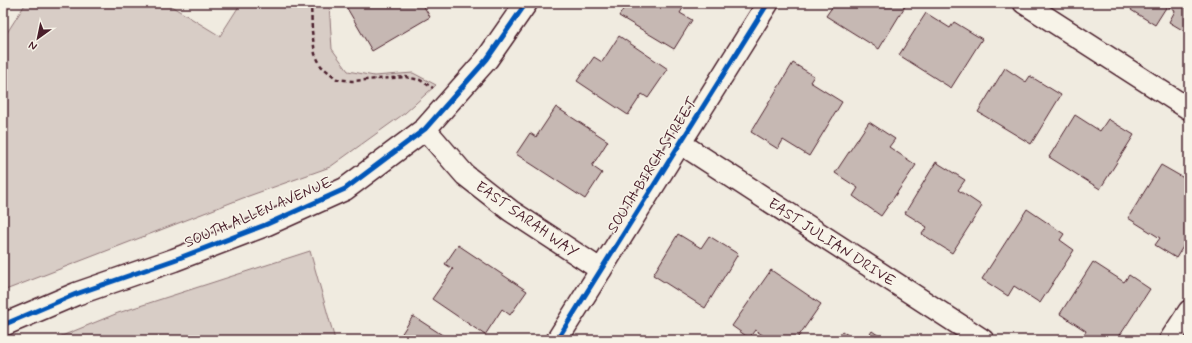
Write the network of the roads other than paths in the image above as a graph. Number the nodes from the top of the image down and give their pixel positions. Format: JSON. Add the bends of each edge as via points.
{"nodes":[{"id":1,"x":526,"y":3,"type":"edge"},
{"id":2,"x":768,"y":3,"type":"edge"},
{"id":3,"x":1024,"y":3,"type":"edge"},
{"id":4,"x":1189,"y":109,"type":"edge"},
{"id":5,"x":425,"y":129,"type":"junction"},
{"id":6,"x":680,"y":143,"type":"junction"},
{"id":7,"x":601,"y":270,"type":"junction"},
{"id":8,"x":1189,"y":311,"type":"edge"},
{"id":9,"x":3,"y":325,"type":"edge"},
{"id":10,"x":558,"y":340,"type":"edge"},
{"id":11,"x":983,"y":340,"type":"edge"},
{"id":12,"x":1170,"y":340,"type":"edge"}],
"edges":[{"from":1,"to":5,"type":"street","name":"SOUTH ALLEN AVENUE","via":[[487,59]]},
{"from":2,"to":6,"type":"street","name":"SOUTH BIRCH STREET"},
{"from":3,"to":4,"type":"street"},
{"from":5,"to":7,"type":"street","name":"EAST SARAH WAY","via":[[465,175],[510,211]]},
{"from":5,"to":9,"type":"street","name":"SOUTH ALLEN AVENUE","via":[[337,192],[265,225],[76,294]]},
{"from":6,"to":7,"type":"street","name":"SOUTH BIRCH STREET"},
{"from":6,"to":11,"type":"street","name":"EAST JULIAN DRIVE"},
{"from":7,"to":10,"type":"street","name":"SOUTH BIRCH STREET"},
{"from":8,"to":12,"type":"street"}]}
